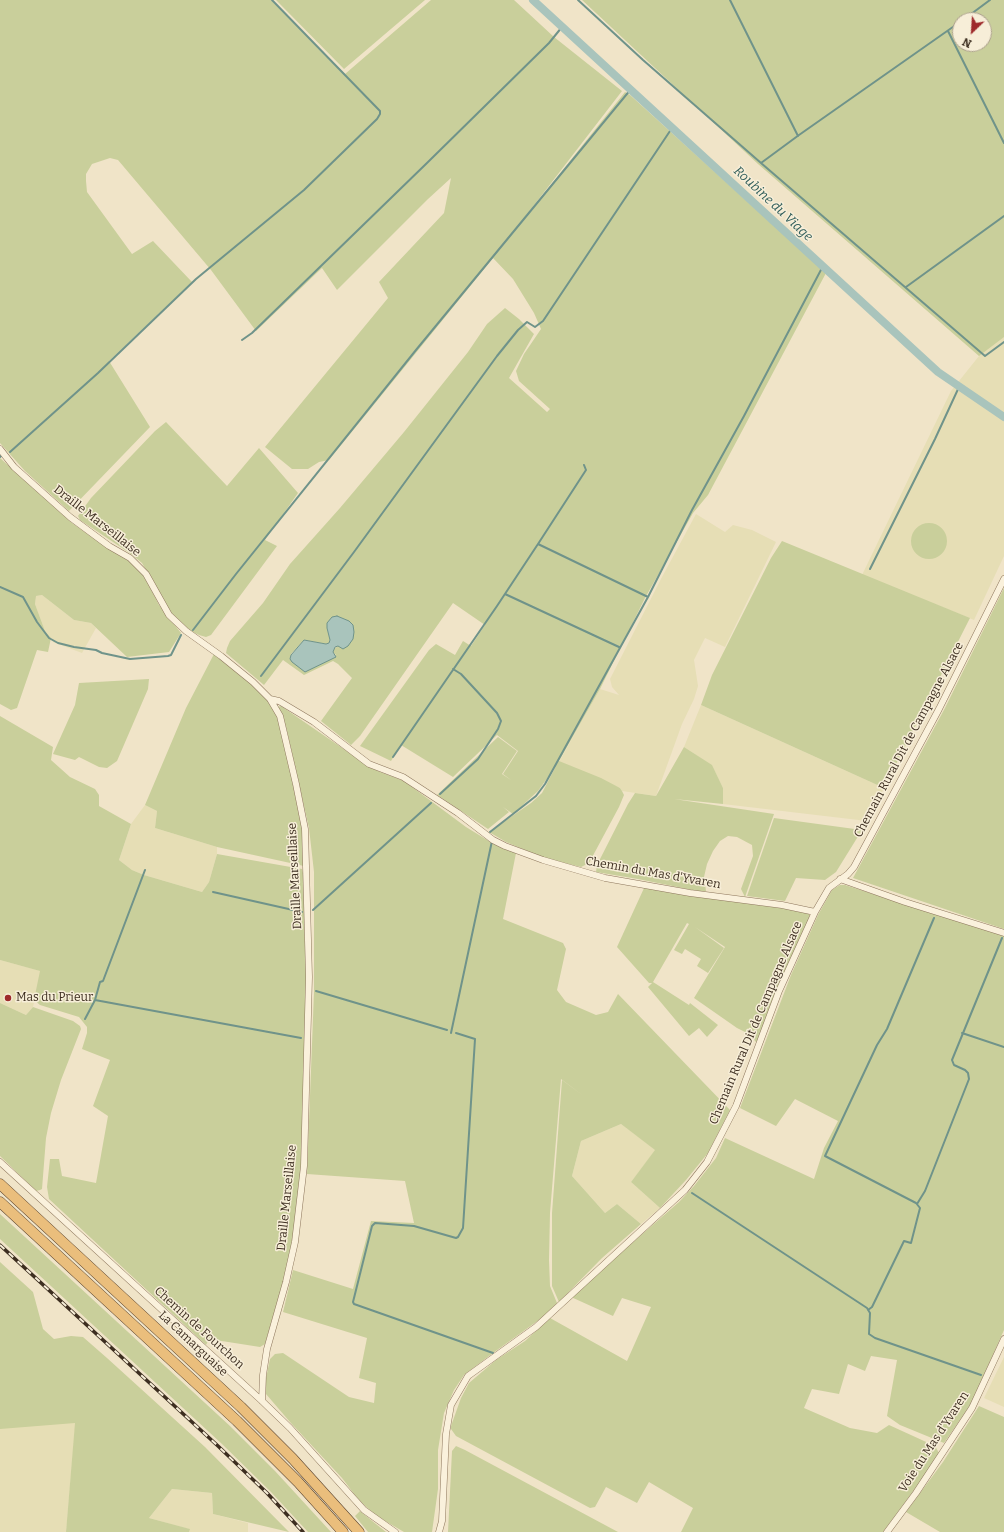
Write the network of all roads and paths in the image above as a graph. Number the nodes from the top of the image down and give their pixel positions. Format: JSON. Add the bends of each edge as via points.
{"nodes":[{"id":1,"x":0,"y":449,"type":"edge"},
{"id":2,"x":1004,"y":579,"type":"edge"},
{"id":3,"x":270,"y":699,"type":"junction"},
{"id":4,"x":840,"y":879,"type":"junction"},
{"id":5,"x":815,"y":912,"type":"junction"},
{"id":6,"x":1004,"y":933,"type":"edge"},
{"id":7,"x":0,"y":1162,"type":"edge"},
{"id":8,"x":0,"y":1184,"type":"edge"},
{"id":9,"x":0,"y":1202,"type":"edge"},
{"id":10,"x":1004,"y":1339,"type":"edge"},
{"id":11,"x":262,"y":1401,"type":"junction"},
{"id":12,"x":343,"y":1532,"type":"edge"},
{"id":13,"x":359,"y":1532,"type":"edge"},
{"id":14,"x":395,"y":1532,"type":"edge"},
{"id":15,"x":439,"y":1532,"type":"edge"},
{"id":16,"x":887,"y":1532,"type":"edge"}],
"edges":[{"from":1,"to":3,"type":"street","name":"Draille Marseillaise","via":[[14,467],[70,517],[130,558],[146,574],[169,615],[186,632],[253,682]]},
{"from":2,"to":4,"type":"street","name":"Chemain Rural Dit de Campagne Alsace","via":[[854,867]]},
{"from":3,"to":5,"type":"street","name":"Chemin du Mas d'Yvaren","via":[[279,701],[314,722],[369,764],[403,777],[505,846],[605,878]]},
{"from":3,"to":11,"type":"street","name":"Draille Marseillaise","via":[[280,716],[305,830],[310,977],[303,1174],[295,1242],[267,1349]]},
{"from":4,"to":5,"type":"street","name":"Chemain Rural Dit de Campagne Alsace","via":[[828,888]]},
{"from":4,"to":6,"type":"street"},
{"from":5,"to":15,"type":"street","name":"Chemain Rural Dit de Campagne Alsace","via":[[780,991],[736,1106],[707,1162],[685,1190],[536,1327],[468,1376],[451,1405],[446,1434],[442,1520]]},
{"from":7,"to":11,"type":"street","name":"Chemin de Fourchon"},
{"from":8,"to":13,"type":"highway","name":"La Camarguaise","via":[[241,1407],[293,1459]]},
{"from":9,"to":12,"type":"highway","via":[[236,1421],[298,1482]]},
{"from":10,"to":16,"type":"street","name":"Voie du Mas d'Yvaren","via":[[972,1408]]},
{"from":11,"to":14,"type":"street","name":"Chemin de Fourchon","via":[[364,1510]]}]}
